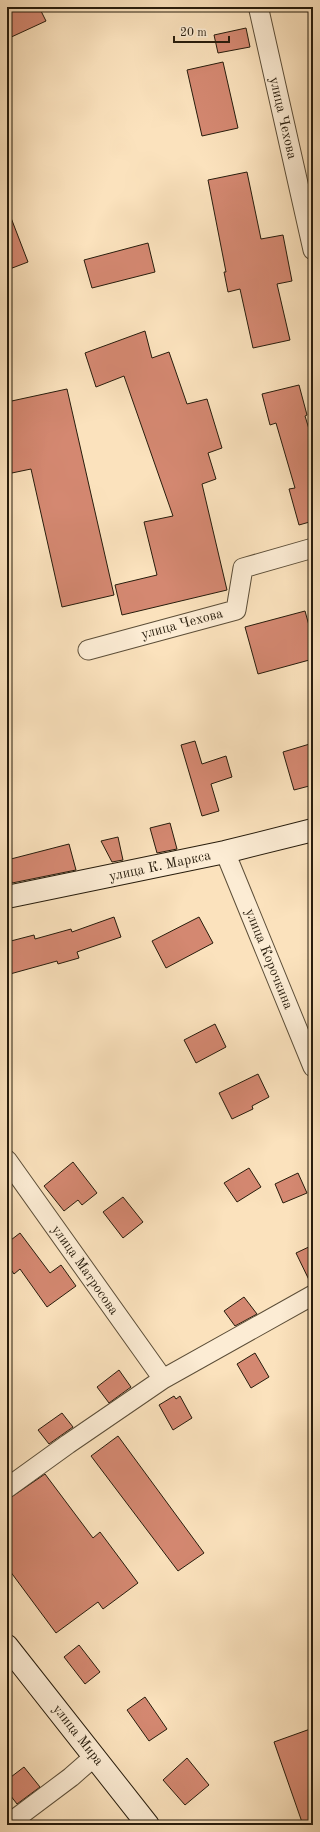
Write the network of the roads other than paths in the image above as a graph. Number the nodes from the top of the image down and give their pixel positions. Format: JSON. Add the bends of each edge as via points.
{"nodes":[{"id":1,"x":258,"y":10,"type":"dead end"},
{"id":2,"x":313,"y":250,"type":"edge"},
{"id":3,"x":313,"y":548,"type":"edge"},
{"id":4,"x":88,"y":650,"type":"dead end"},
{"id":5,"x":313,"y":830,"type":"edge"},
{"id":6,"x":225,"y":852,"type":"junction"},
{"id":7,"x":7,"y":897,"type":"edge"},
{"id":8,"x":313,"y":1066,"type":"edge"},
{"id":9,"x":7,"y":1160,"type":"edge"},
{"id":10,"x":313,"y":1294,"type":"edge"},
{"id":11,"x":163,"y":1379,"type":"junction"},
{"id":12,"x":7,"y":1488,"type":"edge"},
{"id":13,"x":7,"y":1646,"type":"edge"},
{"id":14,"x":95,"y":1756,"type":"junction"},
{"id":15,"x":7,"y":1825,"type":"edge"},
{"id":16,"x":148,"y":1825,"type":"edge"}],
"edges":[{"from":1,"to":2,"type":"street","name":"улица Чехова"},
{"from":3,"to":4,"type":"street","name":"улица Чехова","via":[[242,568],[236,610]]},
{"from":5,"to":6,"type":"main road","name":"улица К. Маркса"},
{"from":6,"to":7,"type":"main road","name":"улица К. Маркса"},
{"from":6,"to":8,"type":"street","name":"улица Корочкина"},
{"from":9,"to":11,"type":"street","name":"улица Матросова"},
{"from":10,"to":11,"type":"street"},
{"from":11,"to":12,"type":"street"},
{"from":13,"to":14,"type":"main road","name":"улица Мира"},
{"from":14,"to":15,"type":"street","via":[[72,1777]]},
{"from":14,"to":16,"type":"main road","name":"улица Мира"}]}
